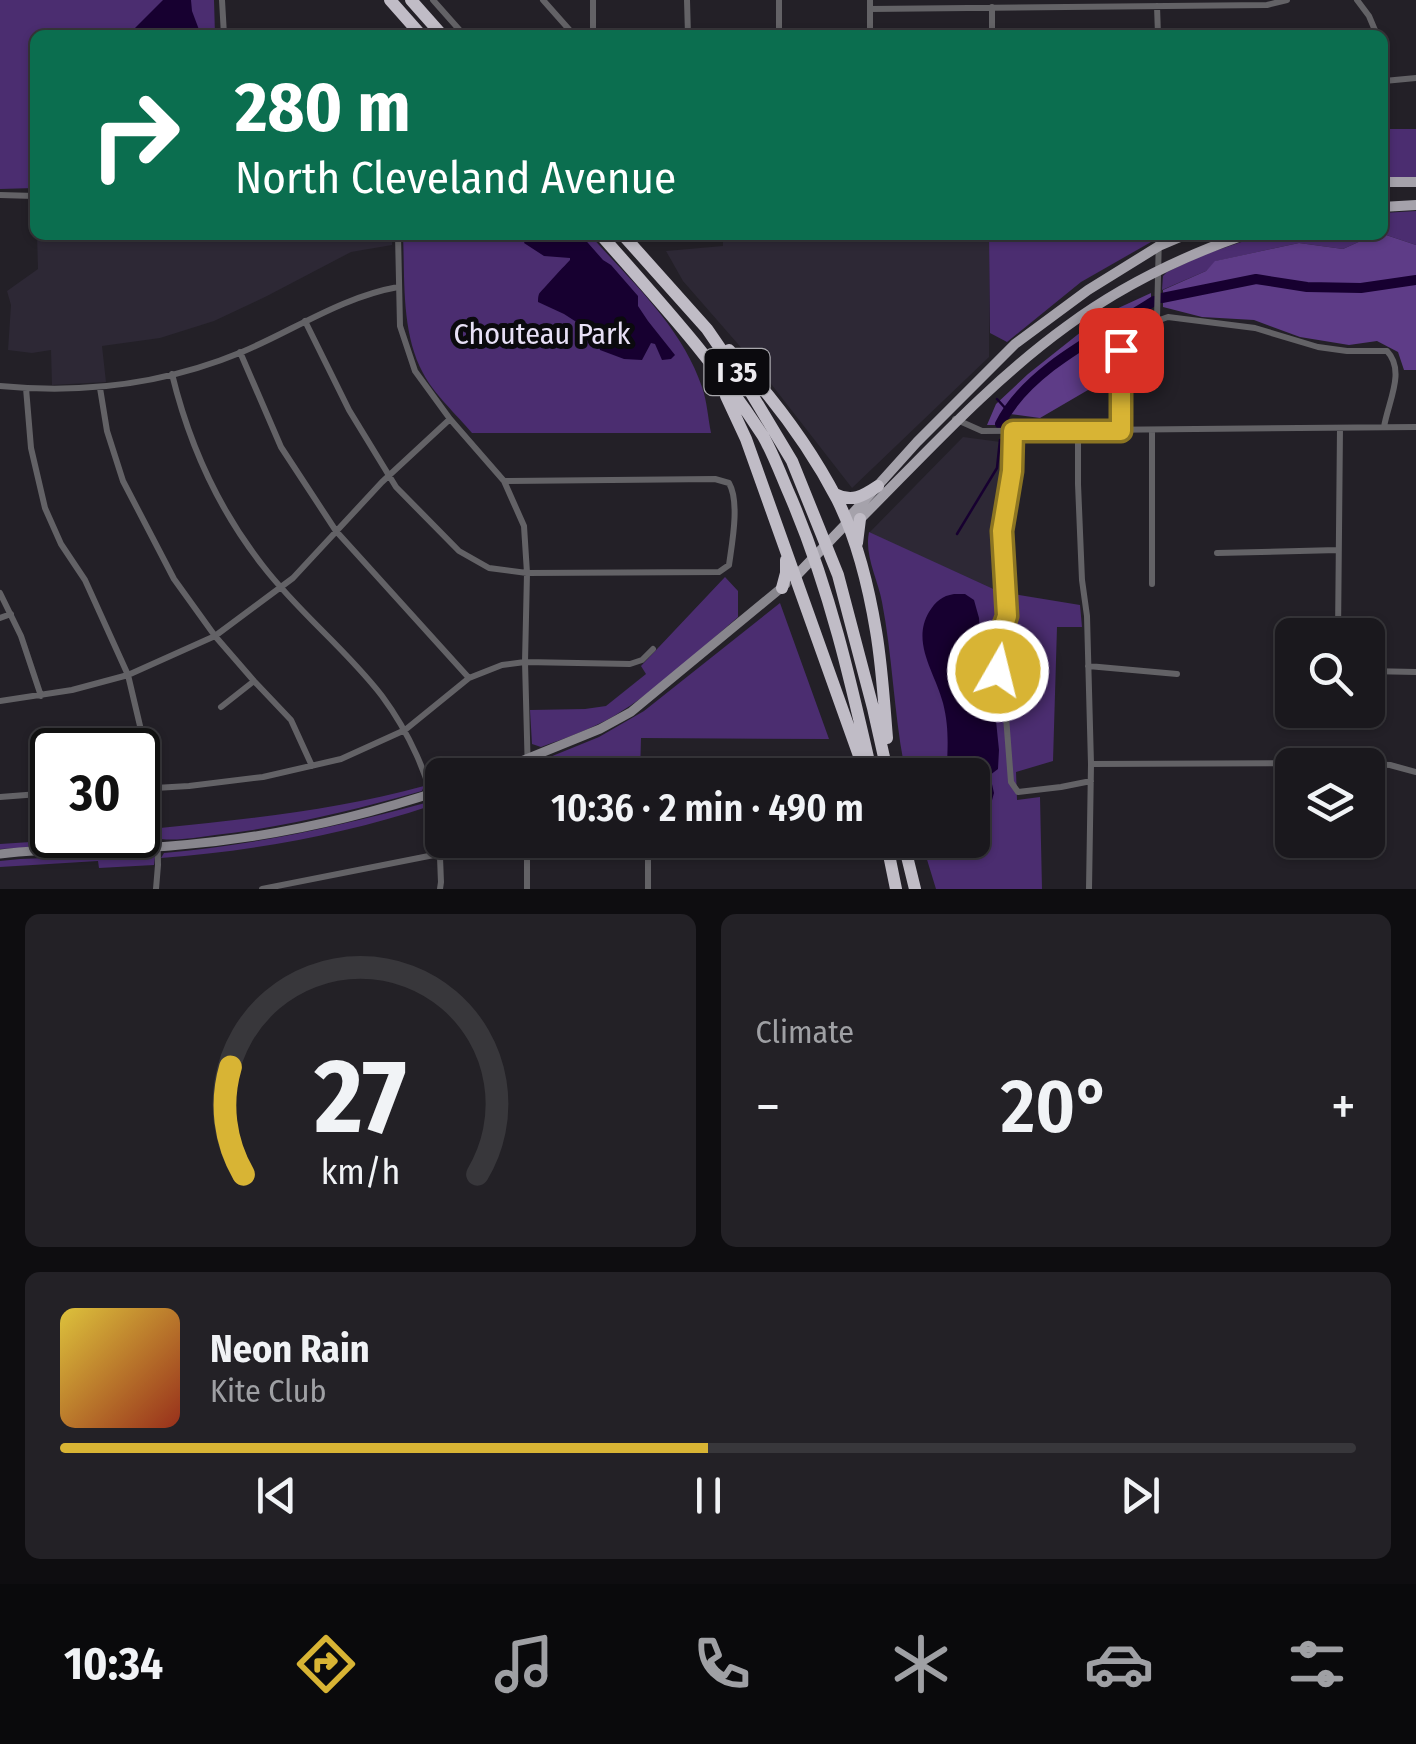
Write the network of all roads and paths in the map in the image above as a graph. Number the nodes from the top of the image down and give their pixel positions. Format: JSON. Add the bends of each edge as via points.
{"nodes":[{"id":1,"x":222,"y":0,"type":"edge"},
{"id":2,"x":390,"y":0,"type":"edge"},
{"id":3,"x":411,"y":0,"type":"edge"},
{"id":4,"x":433,"y":0,"type":"edge"},
{"id":5,"x":543,"y":0,"type":"edge"},
{"id":6,"x":593,"y":0,"type":"edge"},
{"id":7,"x":687,"y":0,"type":"edge"},
{"id":8,"x":779,"y":0,"type":"edge"},
{"id":9,"x":1286,"y":0,"type":"edge"},
{"id":10,"x":1356,"y":0,"type":"edge"},
{"id":11,"x":870,"y":4,"type":"edge"},
{"id":12,"x":1157,"y":6,"type":"junction"},
{"id":13,"x":992,"y":7,"type":"junction"},
{"id":14,"x":224,"y":30,"type":"edge"},
{"id":15,"x":417,"y":30,"type":"edge"},
{"id":16,"x":438,"y":30,"type":"edge"},
{"id":17,"x":460,"y":30,"type":"edge"},
{"id":18,"x":570,"y":30,"type":"edge"},
{"id":19,"x":593,"y":30,"type":"edge"},
{"id":20,"x":688,"y":30,"type":"edge"},
{"id":21,"x":779,"y":30,"type":"edge"},
{"id":22,"x":870,"y":30,"type":"edge"},
{"id":23,"x":992,"y":30,"type":"edge"},
{"id":24,"x":1158,"y":30,"type":"edge"},
{"id":25,"x":1375,"y":30,"type":"edge"},
{"id":26,"x":1416,"y":78,"type":"edge"},
{"id":27,"x":1388,"y":81,"type":"edge"},
{"id":28,"x":1388,"y":182,"type":"edge"},
{"id":29,"x":1416,"y":182,"type":"edge"},
{"id":30,"x":0,"y":195,"type":"edge"},
{"id":31,"x":30,"y":196,"type":"edge"},
{"id":32,"x":1416,"y":205,"type":"edge"},
{"id":33,"x":1388,"y":207,"type":"edge"},
{"id":34,"x":398,"y":240,"type":"edge"},
{"id":35,"x":604,"y":240,"type":"edge"},
{"id":36,"x":628,"y":240,"type":"edge"},
{"id":37,"x":1159,"y":240,"type":"edge"},
{"id":38,"x":1232,"y":240,"type":"edge"},
{"id":39,"x":1157,"y":270,"type":"junction"},
{"id":40,"x":398,"y":287,"type":"junction"},
{"id":41,"x":1157,"y":319,"type":"junction"},
{"id":42,"x":305,"y":321,"type":"junction"},
{"id":43,"x":707,"y":328,"type":"junction"},
{"id":44,"x":696,"y":342,"type":"junction"},
{"id":45,"x":240,"y":352,"type":"junction"},
{"id":46,"x":1006,"y":354,"type":"junction"},
{"id":47,"x":172,"y":374,"type":"junction"},
{"id":48,"x":1001,"y":380,"type":"junction"},
{"id":49,"x":0,"y":386,"type":"edge"},
{"id":50,"x":26,"y":388,"type":"junction"},
{"id":51,"x":100,"y":388,"type":"junction"},
{"id":52,"x":947,"y":411,"type":"junction"},
{"id":53,"x":450,"y":419,"type":"junction"},
{"id":54,"x":958,"y":421,"type":"junction"},
{"id":55,"x":1384,"y":427,"type":"junction"},
{"id":56,"x":1416,"y":427,"type":"edge"},
{"id":57,"x":1340,"y":428,"type":"junction"},
{"id":58,"x":1152,"y":430,"type":"junction"},
{"id":59,"x":1013,"y":431,"type":"junction"},
{"id":60,"x":1078,"y":431,"type":"junction"},
{"id":61,"x":1121,"y":431,"type":"junction"},
{"id":62,"x":388,"y":475,"type":"junction"},
{"id":63,"x":504,"y":481,"type":"junction"},
{"id":64,"x":878,"y":486,"type":"junction"},
{"id":65,"x":834,"y":493,"type":"junction"},
{"id":66,"x":853,"y":522,"type":"junction"},
{"id":67,"x":336,"y":531,"type":"junction"},
{"id":68,"x":1338,"y":550,"type":"junction"},
{"id":69,"x":786,"y":552,"type":"junction"},
{"id":70,"x":1217,"y":553,"type":"dead end"},
{"id":71,"x":527,"y":573,"type":"junction"},
{"id":72,"x":796,"y":576,"type":"junction"},
{"id":73,"x":1152,"y":584,"type":"dead end"},
{"id":74,"x":281,"y":588,"type":"junction"},
{"id":75,"x":779,"y":590,"type":"junction"},
{"id":76,"x":0,"y":593,"type":"edge"},
{"id":77,"x":807,"y":606,"type":"junction"},
{"id":78,"x":11,"y":614,"type":"junction"},
{"id":79,"x":0,"y":618,"type":"edge"},
{"id":80,"x":1338,"y":618,"type":"edge"},
{"id":81,"x":215,"y":636,"type":"junction"},
{"id":82,"x":652,"y":649,"type":"dead end"},
{"id":83,"x":526,"y":662,"type":"junction"},
{"id":84,"x":1088,"y":666,"type":"junction"},
{"id":85,"x":1385,"y":671,"type":"edge"},
{"id":86,"x":1416,"y":672,"type":"edge"},
{"id":87,"x":1176,"y":674,"type":"dead end"},
{"id":88,"x":128,"y":675,"type":"junction"},
{"id":89,"x":469,"y":678,"type":"junction"},
{"id":90,"x":254,"y":682,"type":"junction"},
{"id":91,"x":42,"y":696,"type":"junction"},
{"id":92,"x":0,"y":701,"type":"edge"},
{"id":93,"x":221,"y":707,"type":"dead end"},
{"id":94,"x":141,"y":728,"type":"edge"},
{"id":95,"x":404,"y":730,"type":"junction"},
{"id":96,"x":528,"y":758,"type":"joint"},
{"id":97,"x":863,"y":758,"type":"edge"},
{"id":98,"x":865,"y":758,"type":"edge"},
{"id":99,"x":886,"y":758,"type":"edge"},
{"id":100,"x":888,"y":758,"type":"edge"},
{"id":101,"x":1091,"y":764,"type":"junction"},
{"id":102,"x":312,"y":766,"type":"junction"},
{"id":103,"x":1416,"y":772,"type":"edge"},
{"id":104,"x":425,"y":775,"type":"edge"},
{"id":105,"x":1091,"y":781,"type":"junction"},
{"id":106,"x":160,"y":787,"type":"edge"},
{"id":107,"x":30,"y":794,"type":"edge"},
{"id":108,"x":0,"y":796,"type":"edge"},
{"id":109,"x":425,"y":796,"type":"edge"},
{"id":110,"x":160,"y":847,"type":"edge"},
{"id":111,"x":30,"y":853,"type":"edge"},
{"id":112,"x":0,"y":854,"type":"edge"},
{"id":113,"x":425,"y":857,"type":"edge"},
{"id":114,"x":157,"y":858,"type":"edge"},
{"id":115,"x":439,"y":858,"type":"edge"},
{"id":116,"x":526,"y":858,"type":"edge"},
{"id":117,"x":648,"y":858,"type":"edge"},
{"id":118,"x":890,"y":858,"type":"edge"},
{"id":119,"x":907,"y":858,"type":"edge"},
{"id":120,"x":303,"y":885,"type":"edge"},
{"id":121,"x":156,"y":889,"type":"edge"},
{"id":122,"x":262,"y":889,"type":"edge"},
{"id":123,"x":440,"y":889,"type":"edge"},
{"id":124,"x":527,"y":889,"type":"edge"},
{"id":125,"x":648,"y":889,"type":"edge"},
{"id":126,"x":896,"y":889,"type":"edge"},
{"id":127,"x":914,"y":889,"type":"edge"},
{"id":128,"x":1089,"y":889,"type":"edge"}],
"edges":[{"from":1,"to":14,"type":"street"},
{"from":2,"to":15,"type":"highway"},
{"from":3,"to":16,"type":"highway"},
{"from":4,"to":17,"type":"street"},
{"from":5,"to":18,"type":"street"},
{"from":6,"to":19,"type":"street"},
{"from":7,"to":20,"type":"street"},
{"from":8,"to":21,"type":"street"},
{"from":9,"to":12,"type":"street"},
{"from":10,"to":25,"type":"street"},
{"from":11,"to":13,"type":"street"},
{"from":11,"to":22,"type":"street"},
{"from":12,"to":13,"type":"street"},
{"from":12,"to":24,"type":"street"},
{"from":13,"to":23,"type":"street"},
{"from":26,"to":27,"type":"street"},
{"from":28,"to":29,"type":"main road"},
{"from":30,"to":31,"type":"street"},
{"from":32,"to":33,"type":"main road"},
{"from":34,"to":40,"type":"street"},
{"from":35,"to":44,"type":"highway","number":"I 35"},
{"from":36,"to":43,"type":"highway","number":"I 35"},
{"from":37,"to":39,"type":"street"},
{"from":37,"to":46,"type":"main road"},
{"from":38,"to":39,"type":"main road"},
{"from":39,"to":41,"type":"street"},
{"from":39,"to":48,"type":"main road","via":[[1067,326]]},
{"from":40,"to":42,"type":"street"},
{"from":40,"to":53,"type":"street","via":[[400,326],[415,371]]},
{"from":41,"to":55,"type":"street","via":[[1254,328],[1318,347],[1388,351],[1397,373]]},
{"from":41,"to":61,"type":"street","via":[[1123,344]]},
{"from":42,"to":45,"type":"street"},
{"from":42,"to":62,"type":"street"},
{"from":43,"to":65,"type":"highway","via":[[808,448]]},
{"from":43,"to":99,"type":"highway","number":"I 35","via":[[792,461],[821,528]]},
{"from":44,"to":69,"type":"highway","via":[[740,424]]},
{"from":44,"to":98,"type":"highway","number":"I 35","via":[[765,439],[807,537],[837,626]]},
{"from":45,"to":47,"type":"street"},
{"from":45,"to":67,"type":"street","via":[[281,447]]},
{"from":46,"to":48,"type":"main road"},
{"from":46,"to":52,"type":"main road"},
{"from":47,"to":51,"type":"street"},
{"from":47,"to":74,"type":"street","via":[[209,480]]},
{"from":48,"to":54,"type":"main road"},
{"from":49,"to":50,"type":"street"},
{"from":50,"to":51,"type":"street"},
{"from":50,"to":88,"type":"street","via":[[45,508]]},
{"from":51,"to":81,"type":"street","via":[[123,481],[174,579]]},
{"from":52,"to":54,"type":"street"},
{"from":52,"to":64,"type":"main road"},
{"from":53,"to":62,"type":"street"},
{"from":53,"to":63,"type":"street"},
{"from":54,"to":59,"type":"street","via":[[982,431]]},
{"from":54,"to":66,"type":"main road"},
{"from":55,"to":56,"type":"street"},
{"from":55,"to":57,"type":"street"},
{"from":57,"to":58,"type":"street"},
{"from":57,"to":68,"type":"street"},
{"from":58,"to":61,"type":"street"},
{"from":58,"to":73,"type":"street"},
{"from":59,"to":60,"type":"street"},
{"from":59,"to":105,"type":"street","via":[[1002,531],[1007,616],[996,654],[1012,786],[1018,792]]},
{"from":60,"to":61,"type":"street"},
{"from":60,"to":84,"type":"street"},
{"from":62,"to":67,"type":"street"},
{"from":62,"to":71,"type":"street","via":[[459,551],[489,568]]},
{"from":63,"to":71,"type":"street","via":[[524,526]]},
{"from":63,"to":71,"type":"street","via":[[715,479],[733,490],[729,565],[722,572]]},
{"from":64,"to":65,"type":"highway","via":[[855,498]]},
{"from":64,"to":66,"type":"main road","via":[[852,513]]},
{"from":65,"to":66,"type":"highway"},
{"from":66,"to":72,"type":"main road"},
{"from":66,"to":100,"type":"highway","via":[[876,631]]},
{"from":67,"to":74,"type":"street"},
{"from":67,"to":89,"type":"street"},
{"from":68,"to":70,"type":"street"},
{"from":68,"to":80,"type":"street"},
{"from":69,"to":72,"type":"highway"},
{"from":69,"to":75,"type":"highway"},
{"from":71,"to":83,"type":"street"},
{"from":72,"to":75,"type":"main road"},
{"from":72,"to":77,"type":"highway"},
{"from":74,"to":81,"type":"street"},
{"from":74,"to":95,"type":"street","via":[[381,695]]},
{"from":75,"to":77,"type":"highway"},
{"from":75,"to":96,"type":"main road","via":[[630,712]]},
{"from":76,"to":78,"type":"street"},
{"from":77,"to":97,"type":"highway"},
{"from":78,"to":79,"type":"street"},
{"from":78,"to":91,"type":"street"},
{"from":81,"to":88,"type":"street"},
{"from":81,"to":90,"type":"street"},
{"from":82,"to":83,"type":"street","via":[[630,664]]},
{"from":83,"to":89,"type":"street"},
{"from":83,"to":96,"type":"street"},
{"from":84,"to":87,"type":"street"},
{"from":84,"to":101,"type":"street"},
{"from":85,"to":86,"type":"street"},
{"from":88,"to":91,"type":"street"},
{"from":88,"to":94,"type":"street"},
{"from":89,"to":95,"type":"street"},
{"from":90,"to":93,"type":"street"},
{"from":90,"to":102,"type":"street","via":[[291,720]]},
{"from":91,"to":92,"type":"street"},
{"from":95,"to":102,"type":"street","via":[[342,760]]},
{"from":95,"to":104,"type":"street"},
{"from":101,"to":103,"type":"street","via":[[1329,763]]},
{"from":101,"to":105,"type":"street"},
{"from":102,"to":106,"type":"street"},
{"from":105,"to":128,"type":"street"},
{"from":107,"to":108,"type":"street"},
{"from":109,"to":110,"type":"main road","via":[[286,830]]},
{"from":111,"to":112,"type":"main road"},
{"from":113,"to":120,"type":"street"},
{"from":114,"to":121,"type":"street"},
{"from":115,"to":123,"type":"street"},
{"from":116,"to":124,"type":"street"},
{"from":117,"to":125,"type":"street"},
{"from":118,"to":126,"type":"highway"},
{"from":119,"to":127,"type":"highway"},
{"from":120,"to":122,"type":"street"}]}
